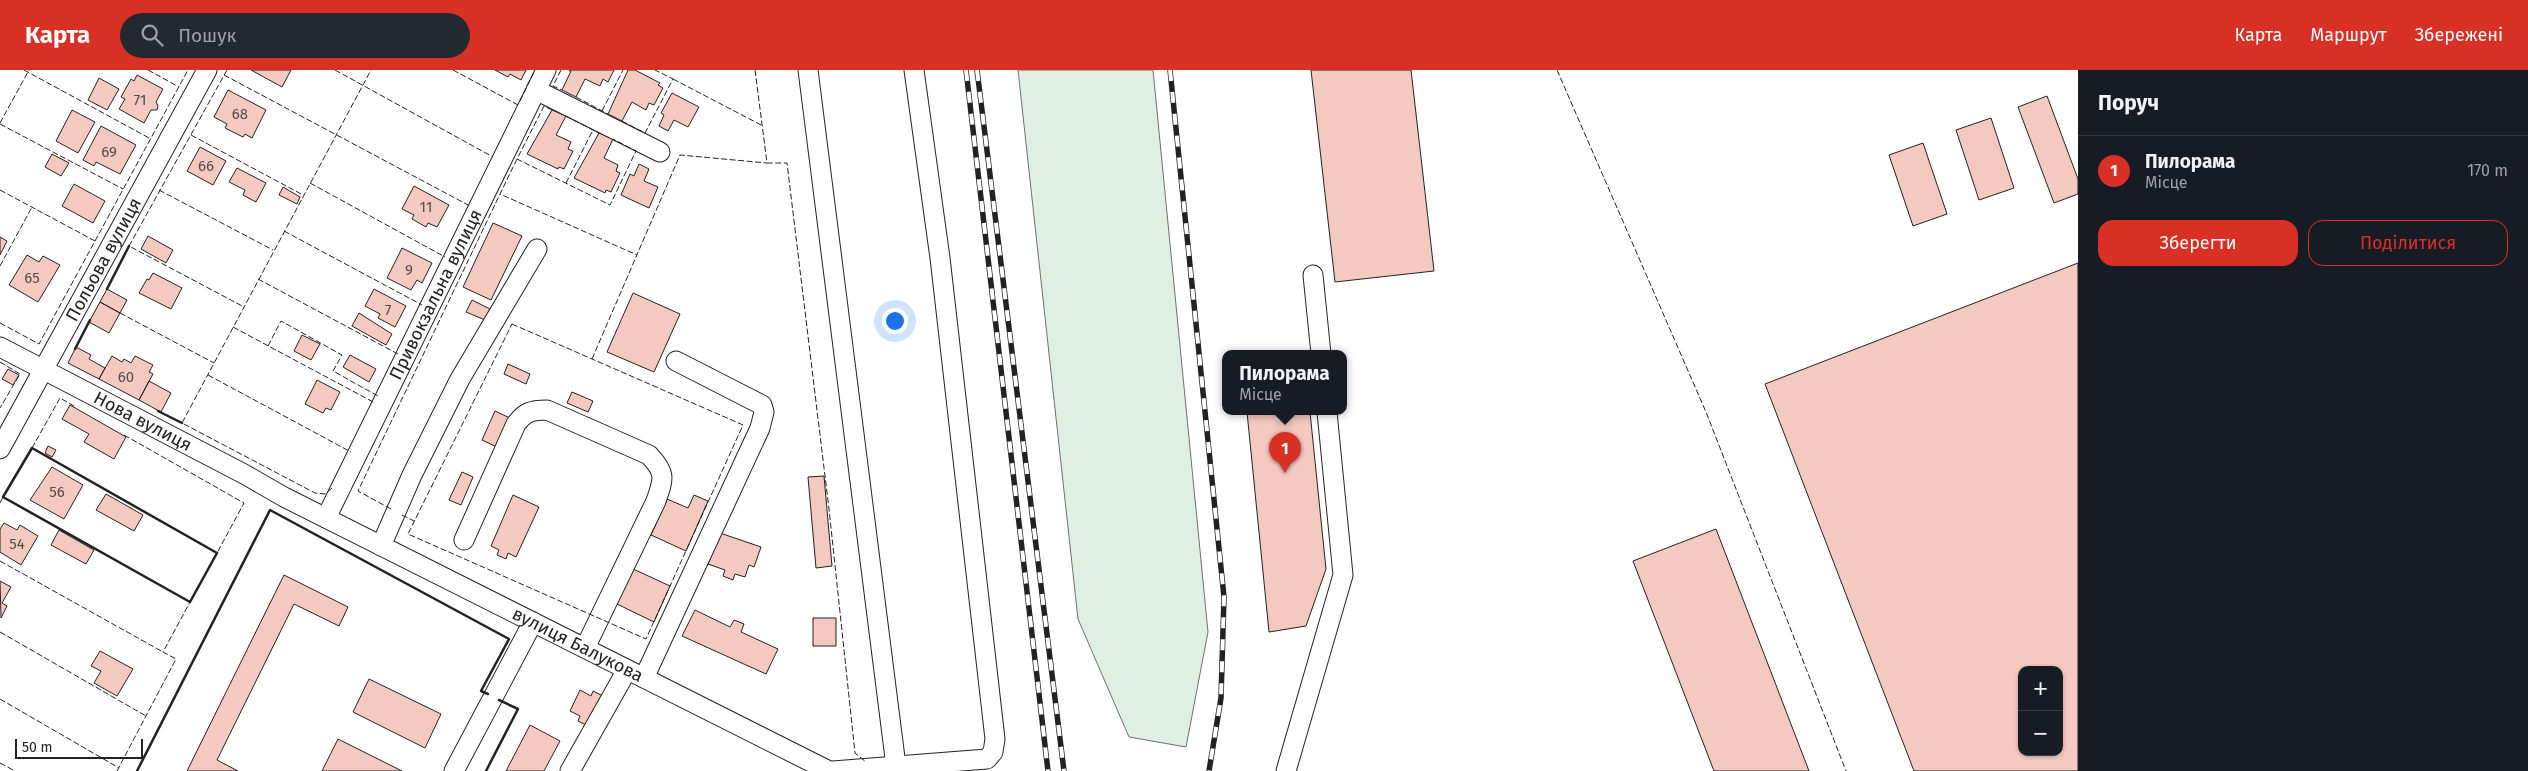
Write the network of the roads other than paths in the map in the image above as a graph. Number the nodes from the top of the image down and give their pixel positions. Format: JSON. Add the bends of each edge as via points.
{"nodes":[{"id":1,"x":207,"y":70,"type":"edge"},
{"id":2,"x":546,"y":70,"type":"edge"},
{"id":3,"x":808,"y":70,"type":"edge"},
{"id":4,"x":914,"y":70,"type":"edge"},
{"id":5,"x":536,"y":90,"type":"junction"},
{"id":6,"x":660,"y":152,"type":"dead end"},
{"id":7,"x":537,"y":249,"type":"dead end"},
{"id":8,"x":1313,"y":275,"type":"dead end"},
{"id":9,"x":0,"y":347,"type":"edge"},
{"id":10,"x":1321,"y":350,"type":"edge"},
{"id":11,"x":676,"y":361,"type":"dead end"},
{"id":12,"x":44,"y":370,"type":"junction"},
{"id":13,"x":1327,"y":415,"type":"edge"},
{"id":14,"x":0,"y":449,"type":"edge"},
{"id":15,"x":326,"y":518,"type":"junction"},
{"id":16,"x":464,"y":540,"type":"dead end"},
{"id":17,"x":381,"y":546,"type":"junction"},
{"id":18,"x":533,"y":622,"type":"junction"},
{"id":19,"x":585,"y":648,"type":"junction"},
{"id":20,"x":636,"y":674,"type":"junction"},
{"id":21,"x":896,"y":766,"type":"junction"},
{"id":22,"x":454,"y":771,"type":"edge"},
{"id":23,"x":570,"y":771,"type":"edge"},
{"id":24,"x":829,"y":771,"type":"edge"},
{"id":25,"x":833,"y":771,"type":"edge"},
{"id":26,"x":1286,"y":771,"type":"edge"}],
"edges":[{"from":1,"to":12,"type":"street","name":"Польова вулиця"},
{"from":2,"to":5,"type":"street","name":"Привокзальна вулиця"},
{"from":3,"to":21,"type":"street"},
{"from":4,"to":21,"type":"street","via":[[940,258],[995,739],[993,752],[987,759]]},
{"from":5,"to":6,"type":"street"},
{"from":5,"to":15,"type":"street","name":"Привокзальна вулиця"},
{"from":7,"to":17,"type":"street","via":[[460,379]]},
{"from":8,"to":10,"type":"street"},
{"from":9,"to":12,"type":"street","name":"Нова вулиця"},
{"from":11,"to":20,"type":"street","via":[[762,405],[764,412],[760,428]]},
{"from":12,"to":14,"type":"street","name":"Польова вулиця"},
{"from":12,"to":15,"type":"street","name":"Нова вулиця"},
{"from":13,"to":26,"type":"street","via":[[1343,575]]},
{"from":15,"to":17,"type":"street","name":"вулиця Балукова"},
{"from":16,"to":19,"type":"street","via":[[523,414],[546,410],[649,455],[660,467],[662,484]]},
{"from":17,"to":18,"type":"street","name":"вулиця Балукова"},
{"from":18,"to":19,"type":"street","name":"вулиця Балукова"},
{"from":18,"to":22,"type":"street"},
{"from":19,"to":20,"type":"street","name":"вулиця Балукова"},
{"from":20,"to":23,"type":"street"},
{"from":20,"to":24,"type":"street","name":"вулиця Балукова"},
{"from":21,"to":25,"type":"street"}]}
